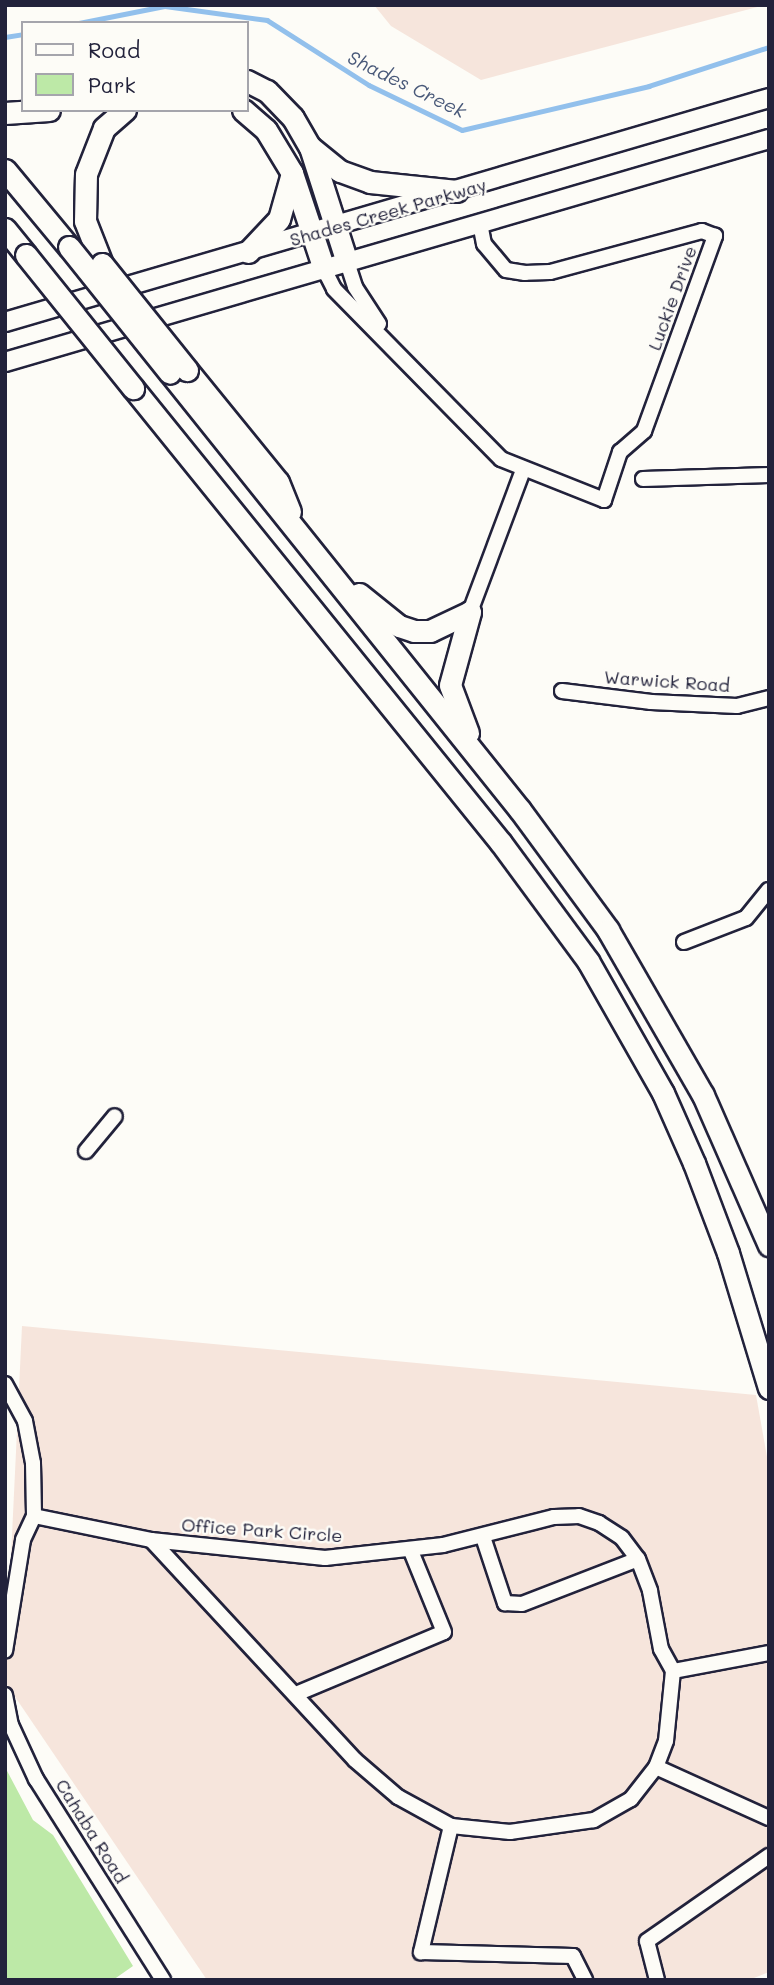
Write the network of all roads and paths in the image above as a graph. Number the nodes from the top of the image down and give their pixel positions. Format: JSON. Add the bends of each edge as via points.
{"nodes":[{"id":1,"x":248,"y":82,"type":"edge"},
{"id":2,"x":769,"y":98,"type":"edge"},
{"id":3,"x":123,"y":112,"type":"edge"},
{"id":4,"x":245,"y":112,"type":"edge"},
{"id":5,"x":769,"y":139,"type":"edge"},
{"id":6,"x":310,"y":147,"type":"junction"},
{"id":7,"x":5,"y":170,"type":"edge"},
{"id":8,"x":292,"y":173,"type":"junction"},
{"id":9,"x":457,"y":191,"type":"junction"},
{"id":10,"x":480,"y":223,"type":"junction"},
{"id":11,"x":5,"y":229,"type":"edge"},
{"id":12,"x":336,"y":229,"type":"junction"},
{"id":13,"x":315,"y":234,"type":"junction"},
{"id":14,"x":248,"y":252,"type":"junction"},
{"id":15,"x":347,"y":262,"type":"junction"},
{"id":16,"x":324,"y":269,"type":"junction"},
{"id":17,"x":5,"y":322,"type":"edge"},
{"id":18,"x":395,"y":348,"type":"junction"},
{"id":19,"x":5,"y":362,"type":"edge"},
{"id":20,"x":178,"y":371,"type":"junction"},
{"id":21,"x":523,"y":470,"type":"junction"},
{"id":22,"x":769,"y":475,"type":"edge"},
{"id":23,"x":643,"y":479,"type":"dead end"},
{"id":24,"x":329,"y":570,"type":"junction"},
{"id":25,"x":470,"y":612,"type":"junction"},
{"id":26,"x":562,"y":691,"type":"dead end"},
{"id":27,"x":769,"y":698,"type":"edge"},
{"id":28,"x":477,"y":755,"type":"junction"},
{"id":29,"x":769,"y":890,"type":"edge"},
{"id":30,"x":684,"y":942,"type":"dead end"},
{"id":31,"x":116,"y":1115,"type":"dead end"},
{"id":32,"x":86,"y":1151,"type":"dead end"},
{"id":33,"x":769,"y":1245,"type":"edge"},
{"id":34,"x":5,"y":1384,"type":"edge"},
{"id":35,"x":769,"y":1388,"type":"edge"},
{"id":36,"x":34,"y":1516,"type":"junction"},
{"id":37,"x":483,"y":1537,"type":"junction"},
{"id":38,"x":151,"y":1540,"type":"junction"},
{"id":39,"x":411,"y":1550,"type":"junction"},
{"id":40,"x":638,"y":1559,"type":"junction"},
{"id":41,"x":5,"y":1651,"type":"edge"},
{"id":42,"x":769,"y":1653,"type":"edge"},
{"id":43,"x":673,"y":1671,"type":"junction"},
{"id":44,"x":5,"y":1695,"type":"edge"},
{"id":45,"x":296,"y":1695,"type":"junction"},
{"id":46,"x":656,"y":1767,"type":"junction"},
{"id":47,"x":769,"y":1818,"type":"edge"},
{"id":48,"x":451,"y":1826,"type":"junction"},
{"id":49,"x":769,"y":1856,"type":"edge"},
{"id":50,"x":163,"y":1980,"type":"edge"},
{"id":51,"x":585,"y":1980,"type":"edge"},
{"id":52,"x":657,"y":1980,"type":"edge"}],
"edges":[{"from":1,"to":6,"type":"highway","via":[[267,91],[293,118]]},
{"from":2,"to":9,"type":"main road","name":"Shades Creek Parkway"},
{"from":3,"to":20,"type":"highway","bridge":true,"via":[[104,128],[96,144],[86,174],[85,221],[102,264]]},
{"from":4,"to":8,"type":"highway","via":[[265,130]]},
{"from":5,"to":10,"type":"main road","name":"Shades Creek Parkway"},
{"from":6,"to":9,"type":"highway","via":[[340,171],[370,182]]},
{"from":6,"to":12,"type":"highway"},
{"from":7,"to":20,"type":"highway","bridge":true},
{"from":8,"to":13,"type":"highway"},
{"from":8,"to":14,"type":"highway","via":[[279,219]]},
{"from":9,"to":12,"type":"main road","name":"Shades Creek Parkway"},
{"from":10,"to":15,"type":"main road","name":"Shades Creek Parkway"},
{"from":10,"to":21,"type":"street","name":"Luckie Drive","via":[[484,244],[506,270],[525,274],[550,272],[702,231],[715,236],[644,431],[620,452],[604,500]]},
{"from":11,"to":35,"type":"highway","bridge":true,"via":[[501,843],[588,961],[663,1093],[694,1163],[728,1253]]},
{"from":12,"to":13,"type":"main road","name":"Shades Creek Parkway"},
{"from":12,"to":15,"type":"highway"},
{"from":13,"to":14,"type":"main road","name":"Shades Creek Parkway"},
{"from":13,"to":16,"type":"highway"},
{"from":14,"to":17,"type":"main road","name":"Shades Creek Parkway"},
{"from":15,"to":16,"type":"main road","name":"Shades Creek Parkway"},
{"from":15,"to":18,"type":"street","name":"Luckie Drive","via":[[355,287]]},
{"from":16,"to":18,"type":"street","name":"Luckie Drive","via":[[334,289]]},
{"from":16,"to":19,"type":"main road","name":"Shades Creek Parkway"},
{"from":18,"to":21,"type":"street","name":"Luckie Drive","via":[[501,459]]},
{"from":20,"to":24,"type":"highway","via":[[278,482],[297,530]]},
{"from":21,"to":25,"type":"street"},
{"from":22,"to":23,"type":"street"},
{"from":24,"to":25,"type":"highway","via":[[399,626],[415,631],[430,631]]},
{"from":24,"to":28,"type":"highway"},
{"from":25,"to":28,"type":"highway","via":[[450,685]]},
{"from":26,"to":27,"type":"street","name":"Warwick Road","via":[[737,706]]},
{"from":28,"to":33,"type":"highway","via":[[569,873],[642,983],[703,1095]]},
{"from":29,"to":30,"type":"street","via":[[746,918]]},
{"from":31,"to":32,"type":"street"},
{"from":34,"to":36,"type":"street","via":[[24,1421],[33,1464]]},
{"from":36,"to":38,"type":"street","name":"Office Park Circle"},
{"from":36,"to":41,"type":"street","via":[[23,1540]]},
{"from":37,"to":39,"type":"street","name":"Office Park Circle"},
{"from":37,"to":40,"type":"street","name":"Office Park Circle","via":[[554,1517],[579,1516],[622,1538]]},
{"from":37,"to":40,"type":"street","via":[[505,1603],[522,1604]]},
{"from":38,"to":39,"type":"street","name":"Office Park Circle","via":[[325,1558]]},
{"from":38,"to":45,"type":"street","name":"Office Park Circle"},
{"from":39,"to":45,"type":"street","via":[[444,1632]]},
{"from":40,"to":43,"type":"street","name":"Office Park Circle","via":[[650,1591],[661,1649]]},
{"from":42,"to":43,"type":"street"},
{"from":43,"to":46,"type":"street","name":"Office Park Circle","via":[[666,1741]]},
{"from":44,"to":50,"type":"street","name":"Cahaba Road","via":[[11,1725],[36,1779]]},
{"from":45,"to":48,"type":"street","name":"Office Park Circle","via":[[355,1760],[398,1797]]},
{"from":46,"to":47,"type":"street"},
{"from":46,"to":48,"type":"street","name":"Office Park Circle","via":[[631,1799],[594,1820],[510,1832]]},
{"from":48,"to":51,"type":"street","via":[[421,1952],[573,1956]]},
{"from":49,"to":52,"type":"street","via":[[647,1941]]}]}
